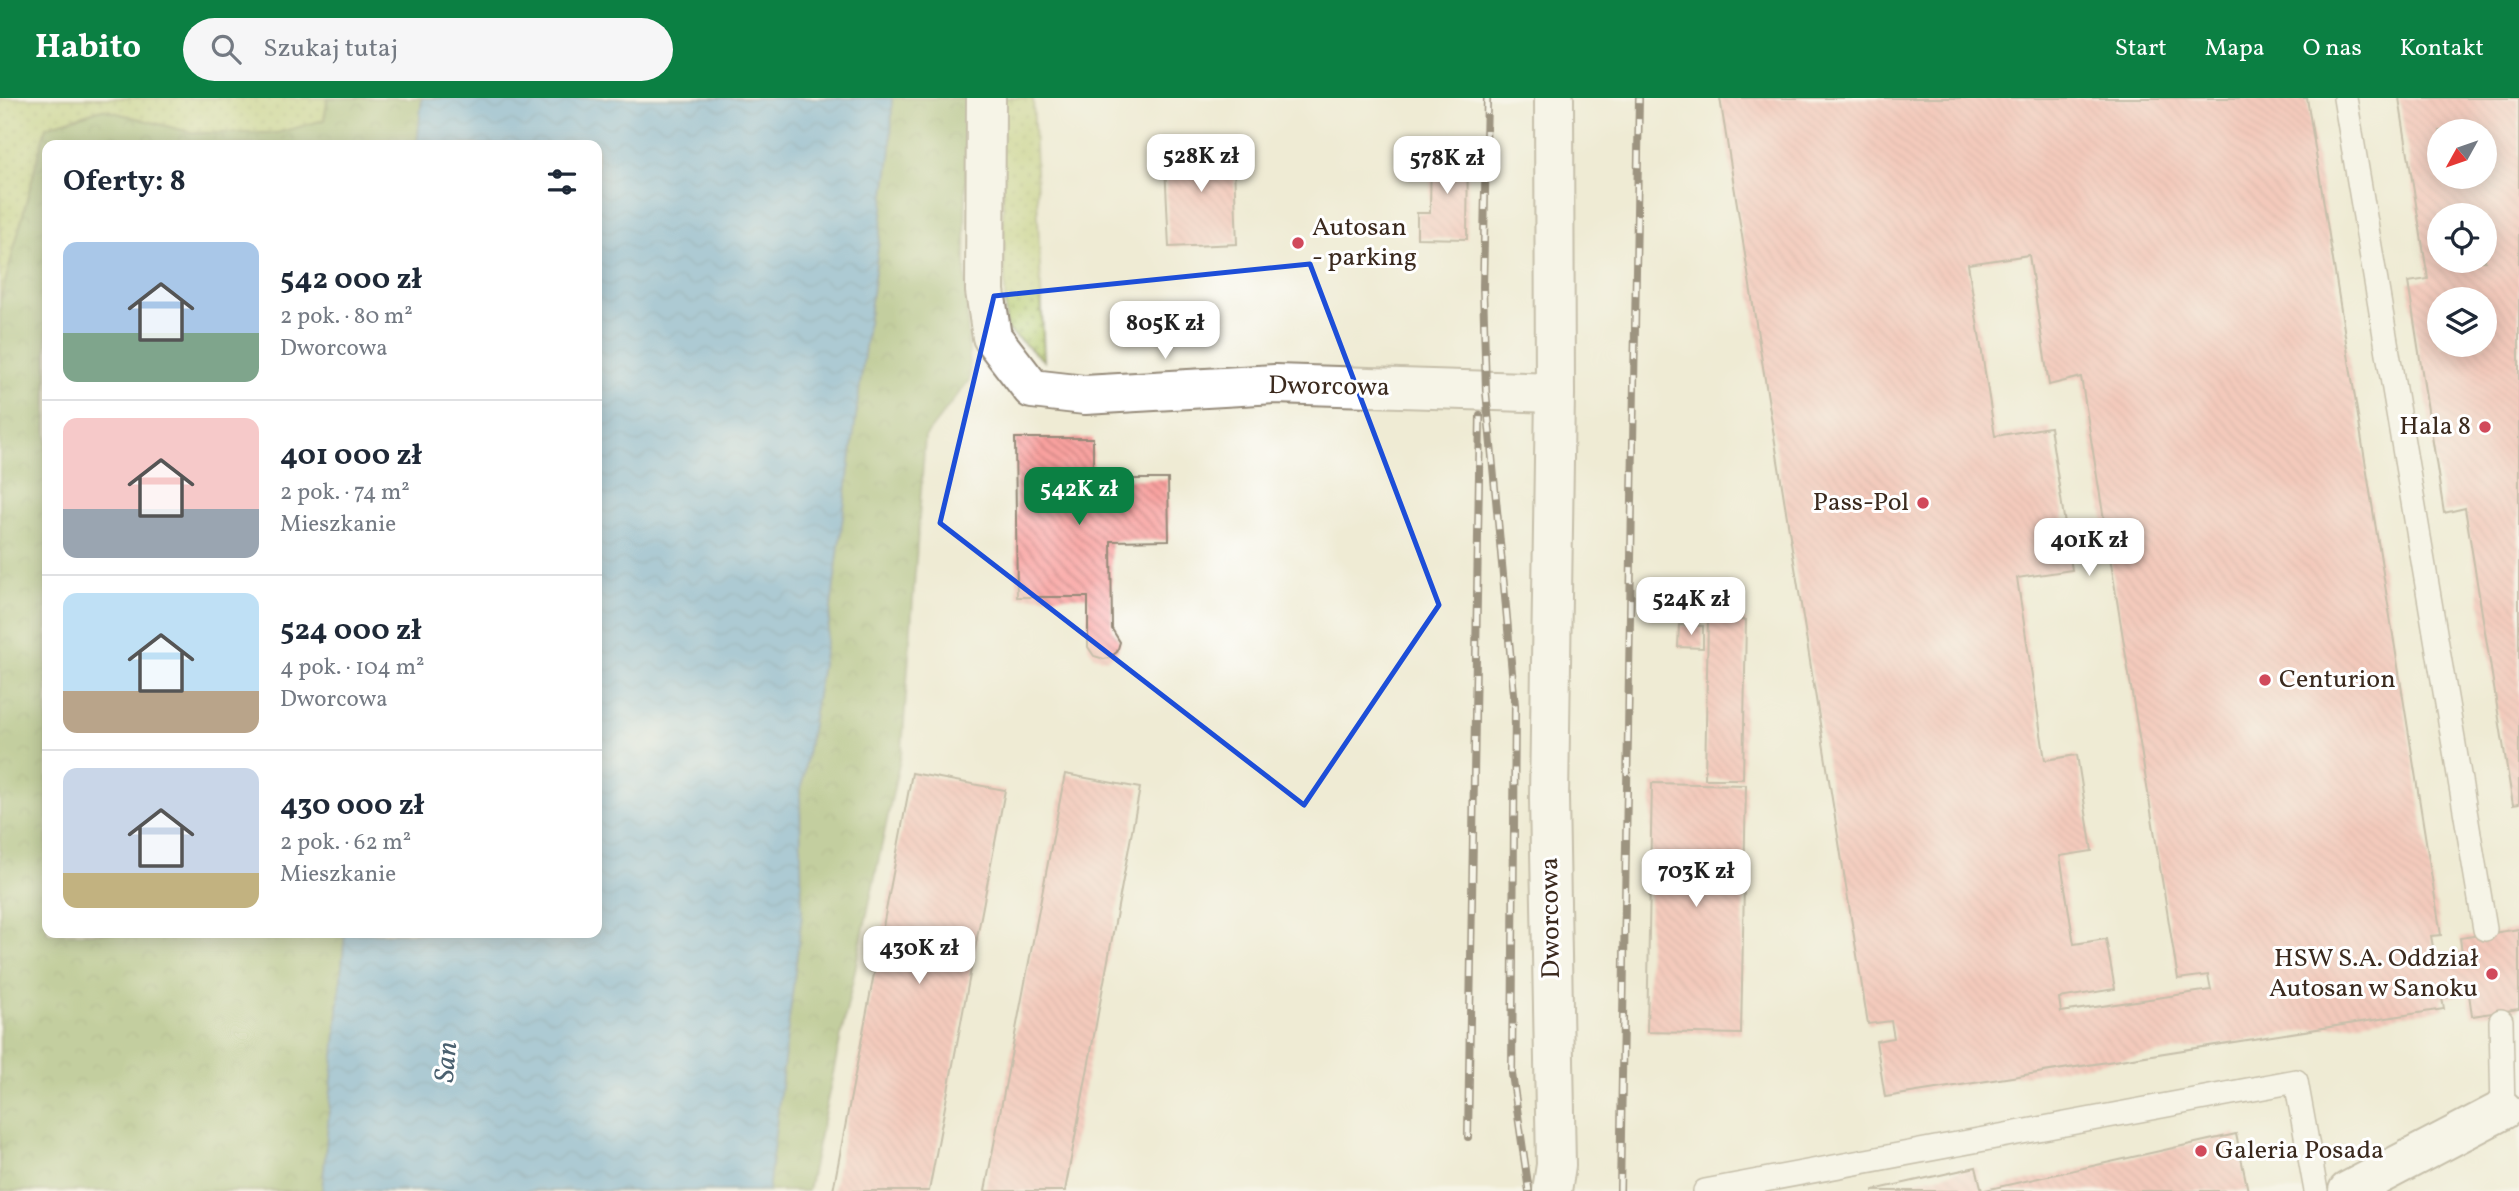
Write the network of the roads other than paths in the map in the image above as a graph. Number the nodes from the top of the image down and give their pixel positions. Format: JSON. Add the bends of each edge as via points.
{"nodes":[{"id":1,"x":986,"y":98,"type":"edge"},
{"id":2,"x":1554,"y":98,"type":"edge"},
{"id":3,"x":2346,"y":98,"type":"edge"},
{"id":4,"x":1555,"y":393,"type":"junction"},
{"id":5,"x":2485,"y":929,"type":"dead end"},
{"id":6,"x":2501,"y":1021,"type":"dead end"},
{"id":7,"x":2503,"y":1110,"type":"joint"},
{"id":8,"x":1552,"y":1191,"type":"edge"},
{"id":9,"x":1705,"y":1191,"type":"edge"},
{"id":10,"x":2316,"y":1191,"type":"edge"},
{"id":11,"x":2348,"y":1191,"type":"edge"}],
"edges":[{"from":1,"to":4,"type":"street","name":"Dworcowa","via":[[985,291],[992,337],[1032,389],[1085,395],[1275,384]]},
{"from":2,"to":4,"type":"street","name":"Dworcowa"},
{"from":3,"to":5,"type":"lane"},
{"from":4,"to":8,"type":"street","name":"Dworcowa","via":[[1549,798],[1556,1166]]},
{"from":6,"to":7,"type":"lane"},
{"from":7,"to":11,"type":"street"},
{"from":9,"to":10,"type":"lane","via":[[2296,1081]]}]}
